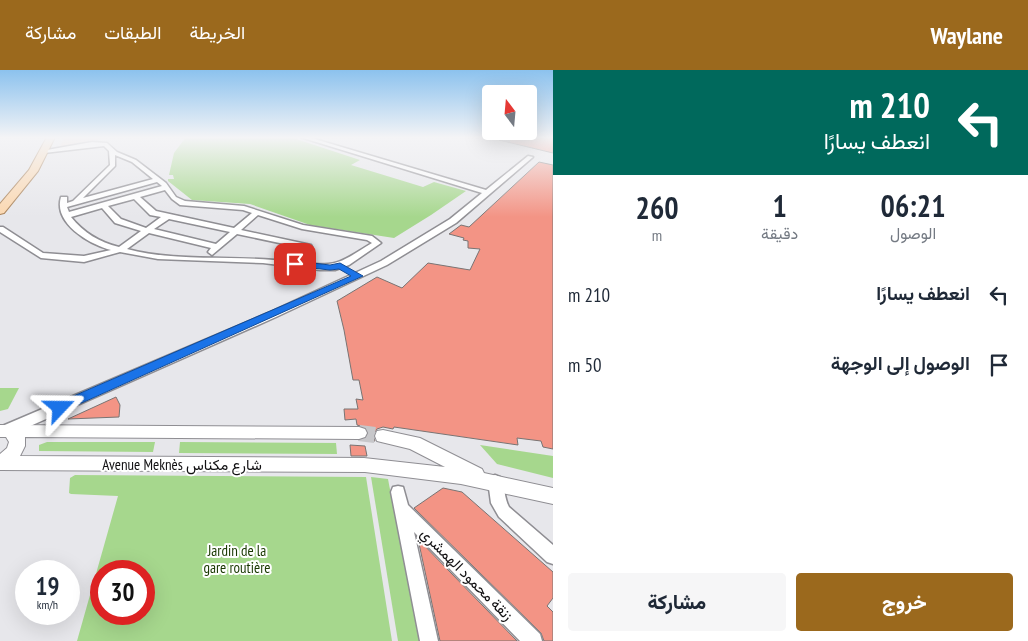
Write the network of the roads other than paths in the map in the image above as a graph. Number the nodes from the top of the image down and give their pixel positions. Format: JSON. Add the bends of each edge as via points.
{"nodes":[{"id":1,"x":26,"y":164,"type":"edge"},
{"id":2,"x":37,"y":164,"type":"edge"},
{"id":3,"x":113,"y":164,"type":"edge"},
{"id":4,"x":137,"y":164,"type":"edge"},
{"id":5,"x":391,"y":164,"type":"edge"},
{"id":6,"x":522,"y":164,"type":"edge"},
{"id":7,"x":157,"y":180,"type":"junction"},
{"id":8,"x":166,"y":187,"type":"junction"},
{"id":9,"x":488,"y":193,"type":"junction"},
{"id":10,"x":135,"y":196,"type":"junction"},
{"id":11,"x":0,"y":197,"type":"edge"},
{"id":12,"x":75,"y":203,"type":"junction"},
{"id":13,"x":104,"y":205,"type":"junction"},
{"id":14,"x":0,"y":211,"type":"edge"},
{"id":15,"x":257,"y":212,"type":"junction"},
{"id":16,"x":66,"y":216,"type":"junction"},
{"id":17,"x":168,"y":216,"type":"junction"},
{"id":18,"x":0,"y":229,"type":"edge"},
{"id":19,"x":147,"y":231,"type":"junction"},
{"id":20,"x":235,"y":231,"type":"junction"},
{"id":21,"x":217,"y":247,"type":"junction"},
{"id":22,"x":120,"y":250,"type":"junction"},
{"id":23,"x":205,"y":258,"type":"junction"},
{"id":24,"x":295,"y":264,"type":"junction"},
{"id":25,"x":340,"y":266,"type":"junction"},
{"id":26,"x":358,"y":276,"type":"junction"},
{"id":27,"x":6,"y":432,"type":"edge"},
{"id":28,"x":359,"y":433,"type":"tunnel mouth"},
{"id":29,"x":383,"y":436,"type":"tunnel mouth"},
{"id":30,"x":414,"y":443,"type":"junction"},
{"id":31,"x":0,"y":463,"type":"edge"},
{"id":32,"x":403,"y":468,"type":"junction"},
{"id":33,"x":491,"y":480,"type":"junction"},
{"id":34,"x":553,"y":496,"type":"edge"},
{"id":35,"x":553,"y":556,"type":"edge"},
{"id":36,"x":429,"y":641,"type":"edge"},
{"id":37,"x":533,"y":641,"type":"edge"}],
"edges":[{"from":1,"to":11,"type":"main road"},
{"from":2,"to":14,"type":"main road"},
{"from":3,"to":12,"type":"street"},
{"from":4,"to":7,"type":"street"},
{"from":5,"to":9,"type":"street"},
{"from":6,"to":9,"type":"street"},
{"from":7,"to":8,"type":"street"},
{"from":7,"to":12,"type":"street"},
{"from":8,"to":10,"type":"street"},
{"from":8,"to":15,"type":"street","via":[[174,198],[183,203],[232,206]]},
{"from":9,"to":26,"type":"street","via":[[453,221]]},
{"from":10,"to":13,"type":"street"},
{"from":10,"to":17,"type":"street","via":[[153,213]]},
{"from":12,"to":16,"type":"street","via":[[64,202]]},
{"from":13,"to":16,"type":"street"},
{"from":13,"to":19,"type":"street","via":[[118,221]]},
{"from":15,"to":20,"type":"street"},
{"from":15,"to":25,"type":"street","via":[[302,227],[376,241],[375,245]]},
{"from":16,"to":22,"type":"street","via":[[92,241]]},
{"from":17,"to":19,"type":"street"},
{"from":17,"to":20,"type":"street"},
{"from":18,"to":22,"type":"street","via":[[34,252],[50,256],[84,259]]},
{"from":19,"to":21,"type":"street"},
{"from":19,"to":22,"type":"street"},
{"from":20,"to":21,"type":"street"},
{"from":20,"to":24,"type":"street","via":[[308,247]]},
{"from":21,"to":23,"type":"street"},
{"from":22,"to":23,"type":"street"},
{"from":23,"to":24,"type":"street"},
{"from":24,"to":25,"type":"street"},
{"from":25,"to":26,"type":"street"},
{"from":26,"to":27,"type":"street"},
{"from":27,"to":28,"type":"street"},
{"from":27,"to":31,"type":"street","via":[[17,437],[18,445]]},
{"from":29,"to":30,"type":"street","name":"Avenue Meknès شارع مكناس"},
{"from":30,"to":32,"type":"street","via":[[423,458],[417,465]]},
{"from":30,"to":33,"type":"street","name":"Avenue Meknès شارع مكناس"},
{"from":31,"to":32,"type":"street","name":"Avenue Meknès شارع مكناس","via":[[366,465]]},
{"from":32,"to":33,"type":"street","name":"Avenue Meknès شارع مكناس"},
{"from":33,"to":34,"type":"street","name":"Avenue Meknès شارع مكناس"},
{"from":33,"to":35,"type":"street","via":[[504,512]]},
{"from":36,"to":37,"type":"street","name":"زنقة محمود الهمشري","via":[[399,500]]}]}
